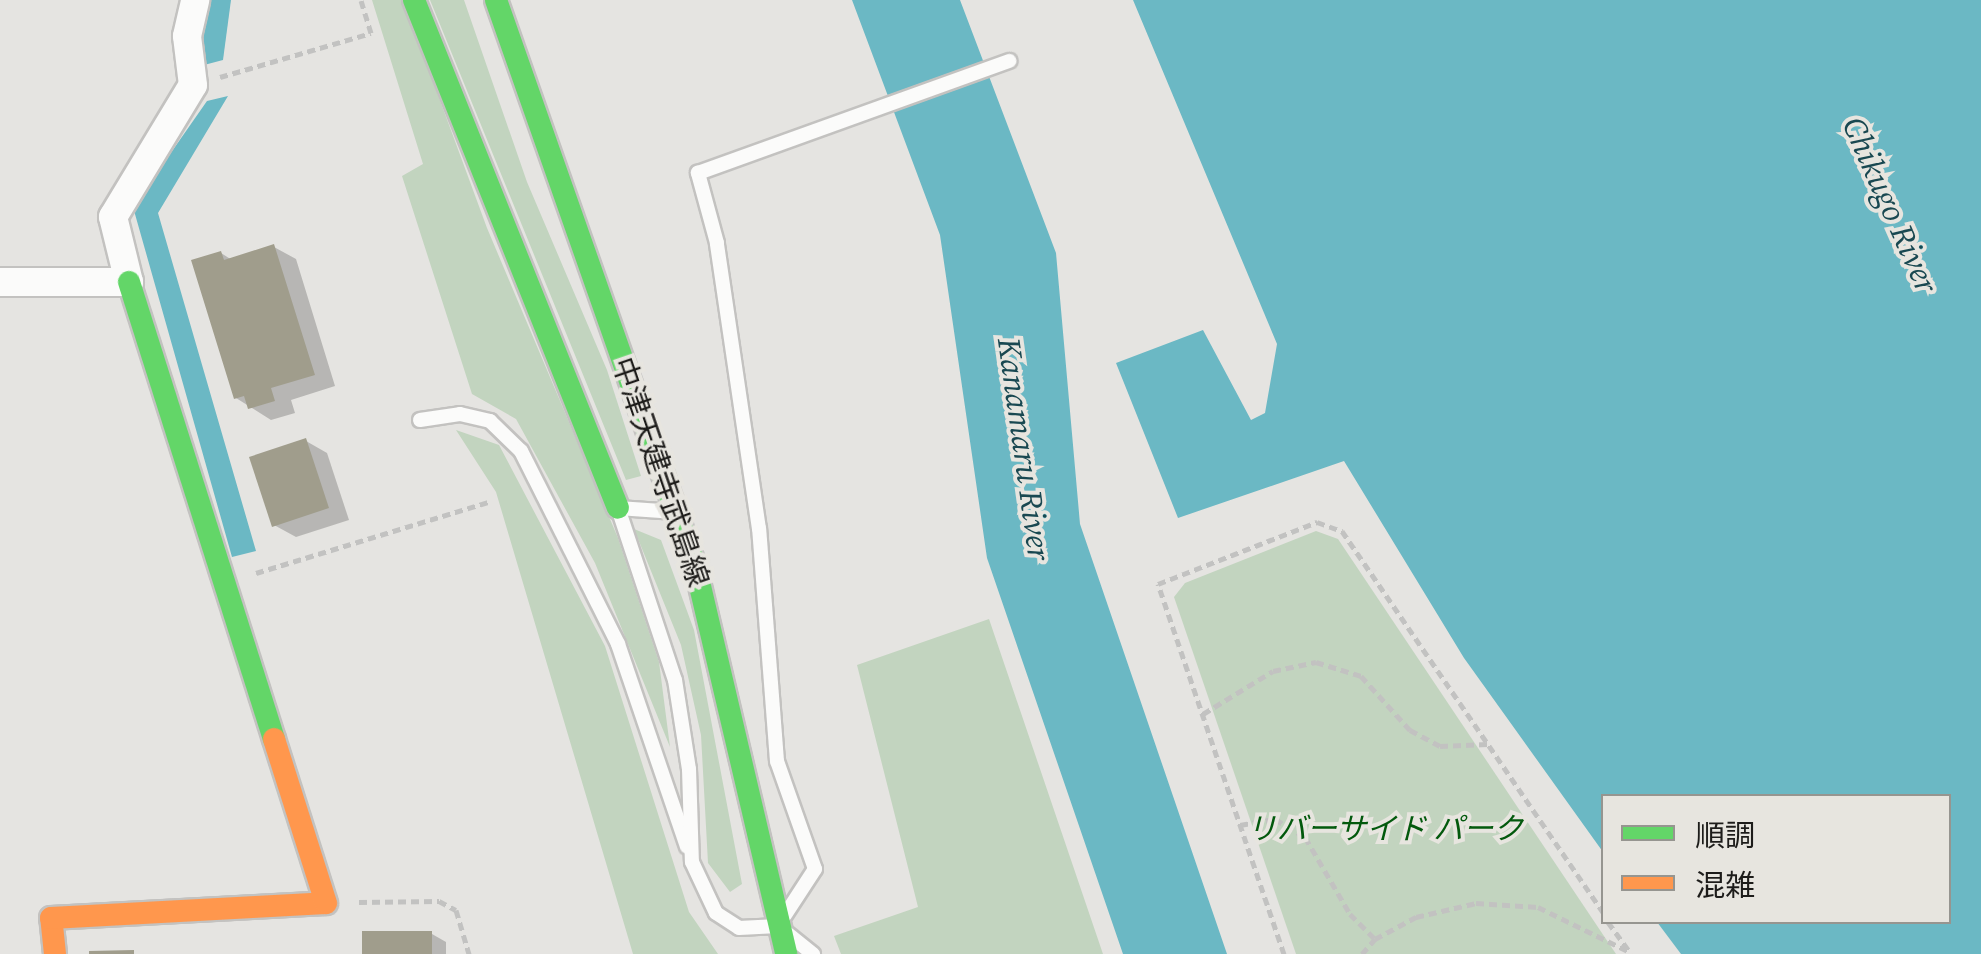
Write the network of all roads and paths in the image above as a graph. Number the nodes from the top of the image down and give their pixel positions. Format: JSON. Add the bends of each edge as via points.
{"nodes":[{"id":1,"x":195,"y":0,"type":"edge"},
{"id":2,"x":361,"y":0,"type":"edge"},
{"id":3,"x":414,"y":0,"type":"edge"},
{"id":4,"x":496,"y":0,"type":"edge"},
{"id":5,"x":1009,"y":60,"type":"dead end"},
{"id":6,"x":193,"y":85,"type":"junction"},
{"id":7,"x":0,"y":282,"type":"edge"},
{"id":8,"x":129,"y":282,"type":"junction"},
{"id":9,"x":420,"y":420,"type":"dead end"},
{"id":10,"x":491,"y":502,"type":"dead end"},
{"id":11,"x":618,"y":508,"type":"junction"},
{"id":12,"x":676,"y":512,"type":"junction"},
{"id":13,"x":224,"y":582,"type":"junction"},
{"id":14,"x":1202,"y":714,"type":"junction"},
{"id":15,"x":1488,"y":744,"type":"junction"},
{"id":16,"x":1240,"y":825,"type":"junction"},
{"id":17,"x":692,"y":862,"type":"junction"},
{"id":18,"x":326,"y":903,"type":"junction"},
{"id":19,"x":1601,"y":910,"type":"edge"},
{"id":20,"x":1609,"y":924,"type":"edge"},
{"id":21,"x":778,"y":926,"type":"junction"},
{"id":22,"x":1374,"y":939,"type":"junction"},
{"id":23,"x":1630,"y":952,"type":"edge"},
{"id":24,"x":55,"y":954,"type":"edge"},
{"id":25,"x":468,"y":954,"type":"edge"},
{"id":26,"x":786,"y":954,"type":"edge"},
{"id":27,"x":812,"y":954,"type":"edge"},
{"id":28,"x":1284,"y":954,"type":"edge"},
{"id":29,"x":1362,"y":954,"type":"edge"}],
"edges":[{"from":1,"to":6,"type":"street","via":[[186,36]]},
{"from":2,"to":6,"type":"path","via":[[371,33]]},
{"from":3,"to":11,"type":"street"},
{"from":4,"to":12,"type":"street","name":"中津天建寺武島線"},
{"from":5,"to":21,"type":"lane","via":[[698,173],[717,243],[759,529],[777,761],[815,868]]},
{"from":6,"to":8,"type":"street","via":[[113,217]]},
{"from":7,"to":8,"type":"street"},
{"from":8,"to":13,"type":"street"},
{"from":9,"to":17,"type":"lane","via":[[460,414],[490,421],[521,451],[618,644]]},
{"from":10,"to":13,"type":"path"},
{"from":11,"to":12,"type":"lane"},
{"from":11,"to":17,"type":"lane","via":[[675,680],[689,769]]},
{"from":12,"to":21,"type":"street","name":"中津天建寺武島線","via":[[745,758]]},
{"from":13,"to":18,"type":"street"},
{"from":14,"to":15,"type":"path","via":[[1273,672],[1316,662],[1361,676],[1410,730],[1440,746]]},
{"from":14,"to":15,"type":"path","via":[[1158,584],[1317,522],[1342,531]]},
{"from":14,"to":16,"type":"path"},
{"from":15,"to":19,"type":"path"},
{"from":16,"to":22,"type":"path","via":[[1275,820],[1305,837],[1350,914]]},
{"from":16,"to":28,"type":"path"},
{"from":17,"to":21,"type":"lane","via":[[716,914],[740,928]]},
{"from":18,"to":24,"type":"street","via":[[51,918]]},
{"from":18,"to":25,"type":"path","via":[[439,900],[456,910]]},
{"from":20,"to":23,"type":"path"},
{"from":21,"to":26,"type":"street","name":"中津天建寺武島線"},
{"from":21,"to":27,"type":"lane"},
{"from":22,"to":23,"type":"path","via":[[1416,917],[1476,903],[1538,907]]},
{"from":22,"to":29,"type":"path"}]}
